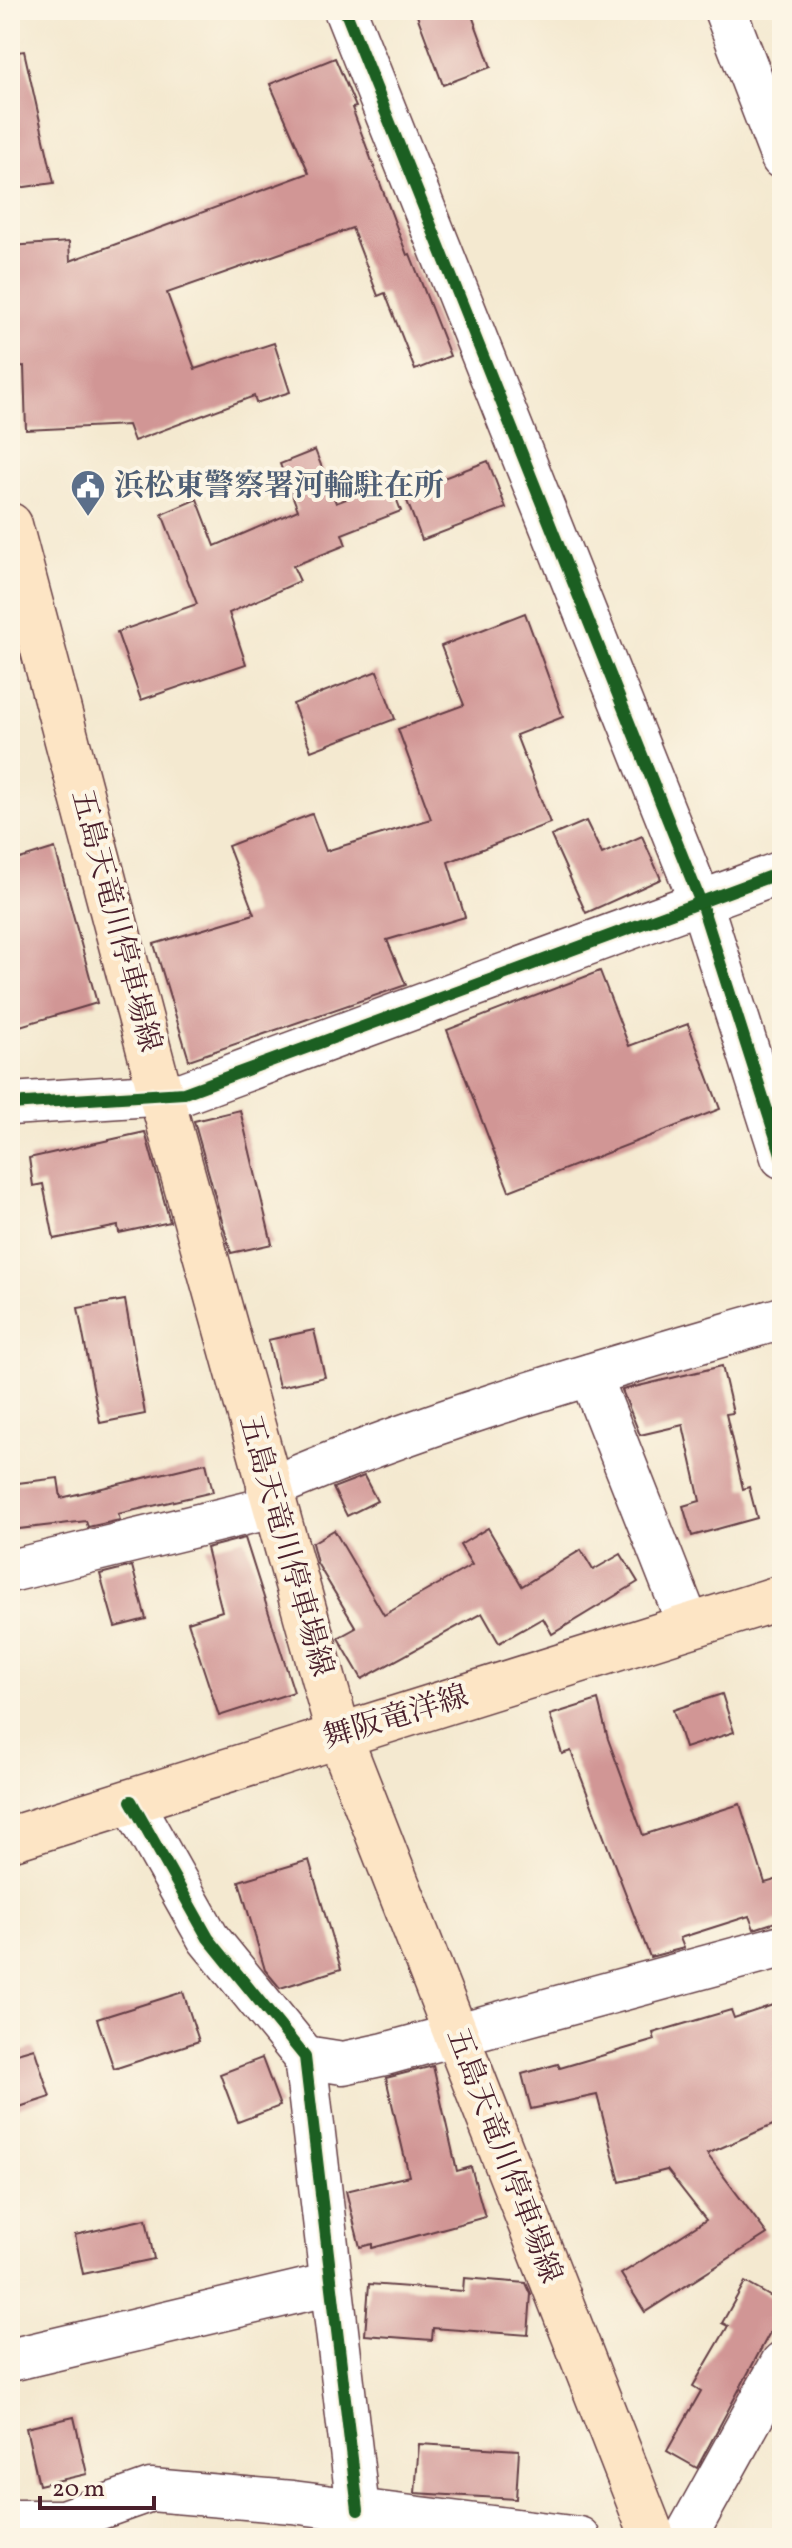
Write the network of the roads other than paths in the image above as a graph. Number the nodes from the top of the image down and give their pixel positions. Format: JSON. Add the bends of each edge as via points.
{"nodes":[{"id":1,"x":345,"y":10,"type":"edge"},
{"id":2,"x":725,"y":10,"type":"edge"},
{"id":3,"x":782,"y":158,"type":"edge"},
{"id":4,"x":10,"y":525,"type":"edge"},
{"id":5,"x":782,"y":872,"type":"edge"},
{"id":6,"x":701,"y":903,"type":"junction"},
{"id":7,"x":160,"y":1092,"type":"junction"},
{"id":8,"x":10,"y":1104,"type":"edge"},
{"id":9,"x":782,"y":1157,"type":"edge"},
{"id":10,"x":782,"y":1318,"type":"edge"},
{"id":11,"x":590,"y":1375,"type":"junction"},
{"id":12,"x":270,"y":1498,"type":"junction"},
{"id":13,"x":10,"y":1571,"type":"edge"},
{"id":14,"x":782,"y":1597,"type":"edge"},
{"id":15,"x":689,"y":1626,"type":"junction"},
{"id":16,"x":339,"y":1735,"type":"junction"},
{"id":17,"x":131,"y":1801,"type":"junction"},
{"id":18,"x":10,"y":1839,"type":"edge"},
{"id":19,"x":782,"y":1946,"type":"edge"},
{"id":20,"x":456,"y":2034,"type":"junction"},
{"id":21,"x":305,"y":2057,"type":"junction"},
{"id":22,"x":331,"y":2284,"type":"junction"},
{"id":23,"x":10,"y":2360,"type":"edge"},
{"id":24,"x":782,"y":2363,"type":"edge"},
{"id":25,"x":358,"y":2510,"type":"junction"},
{"id":26,"x":10,"y":2521,"type":"edge"},
{"id":27,"x":495,"y":2533,"type":"edge"},
{"id":28,"x":579,"y":2538,"type":"edge"},
{"id":29,"x":653,"y":2538,"type":"edge"},
{"id":30,"x":685,"y":2538,"type":"edge"}],
"edges":[{"from":1,"to":6,"type":"street"},
{"from":2,"to":3,"type":"street"},
{"from":4,"to":7,"type":"main road","name":"五島天竜川停車場線"},
{"from":5,"to":6,"type":"street"},
{"from":6,"to":7,"type":"street","via":[[184,1093]]},
{"from":6,"to":9,"type":"street"},
{"from":7,"to":8,"type":"street"},
{"from":7,"to":12,"type":"main road","name":"五島天竜川停車場線"},
{"from":10,"to":11,"type":"street"},
{"from":11,"to":12,"type":"street","via":[[365,1447]]},
{"from":11,"to":15,"type":"street"},
{"from":12,"to":13,"type":"street"},
{"from":12,"to":16,"type":"main road","name":"五島天竜川停車場線"},
{"from":14,"to":15,"type":"main road","name":"舞阪竜洋線"},
{"from":15,"to":16,"type":"main road","name":"舞阪竜洋線"},
{"from":16,"to":17,"type":"main road","name":"舞阪竜洋線"},
{"from":16,"to":20,"type":"main road","name":"五島天竜川停車場線"},
{"from":17,"to":18,"type":"main road","name":"舞阪竜洋線"},
{"from":17,"to":21,"type":"street","via":[[208,1938]]},
{"from":19,"to":20,"type":"street"},
{"from":20,"to":21,"type":"street","via":[[343,2063]]},
{"from":20,"to":29,"type":"main road","name":"五島天竜川停車場線"},
{"from":21,"to":22,"type":"street"},
{"from":22,"to":23,"type":"street"},
{"from":22,"to":25,"type":"street"},
{"from":24,"to":30,"type":"street"},
{"from":25,"to":26,"type":"street","via":[[151,2490],[63,2521]]},
{"from":25,"to":27,"type":"street"},
{"from":27,"to":28,"type":"street"}]}
